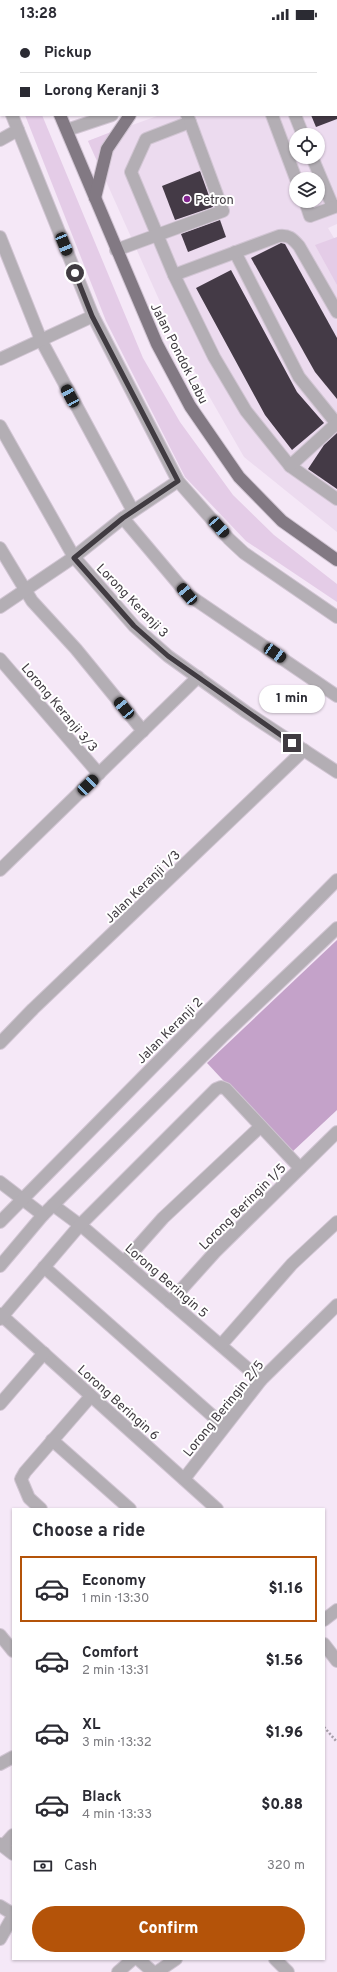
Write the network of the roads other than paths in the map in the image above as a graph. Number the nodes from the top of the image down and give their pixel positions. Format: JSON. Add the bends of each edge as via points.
{"nodes":[{"id":1,"x":12,"y":116,"type":"edge"},
{"id":2,"x":60,"y":116,"type":"edge"},
{"id":3,"x":109,"y":116,"type":"edge"},
{"id":4,"x":129,"y":116,"type":"edge"},
{"id":5,"x":272,"y":116,"type":"edge"},
{"id":6,"x":295,"y":116,"type":"edge"},
{"id":7,"x":189,"y":119,"type":"edge"},
{"id":8,"x":300,"y":128,"type":"edge"},
{"id":9,"x":18,"y":130,"type":"junction"},
{"id":10,"x":67,"y":130,"type":"junction"},
{"id":11,"x":0,"y":140,"type":"edge"},
{"id":12,"x":315,"y":164,"type":"edge"},
{"id":13,"x":293,"y":172,"type":"edge"},
{"id":14,"x":95,"y":198,"type":"junction"},
{"id":15,"x":335,"y":206,"type":"edge"},
{"id":16,"x":307,"y":208,"type":"edge"},
{"id":17,"x":158,"y":236,"type":"junction"},
{"id":18,"x":0,"y":237,"type":"edge"},
{"id":19,"x":116,"y":250,"type":"junction"},
{"id":20,"x":235,"y":252,"type":"junction"},
{"id":21,"x":174,"y":275,"type":"junction"},
{"id":22,"x":337,"y":312,"type":"edge"},
{"id":23,"x":92,"y":316,"type":"junction"},
{"id":24,"x":41,"y":340,"type":"junction"},
{"id":25,"x":0,"y":359,"type":"edge"},
{"id":26,"x":337,"y":423,"type":"edge"},
{"id":27,"x":1,"y":429,"type":"edge"},
{"id":28,"x":290,"y":466,"type":"junction"},
{"id":29,"x":178,"y":481,"type":"junction"},
{"id":30,"x":337,"y":498,"type":"edge"},
{"id":31,"x":128,"y":514,"type":"junction"},
{"id":32,"x":0,"y":548,"type":"edge"},
{"id":33,"x":74,"y":558,"type":"junction"},
{"id":34,"x":337,"y":560,"type":"edge"},
{"id":35,"x":26,"y":591,"type":"junction"},
{"id":36,"x":0,"y":607,"type":"edge"},
{"id":37,"x":337,"y":617,"type":"edge"},
{"id":38,"x":0,"y":659,"type":"edge"},
{"id":39,"x":198,"y":678,"type":"junction"},
{"id":40,"x":337,"y":696,"type":"edge"},
{"id":41,"x":143,"y":731,"type":"junction"},
{"id":42,"x":304,"y":750,"type":"junction"},
{"id":43,"x":337,"y":772,"type":"edge"},
{"id":44,"x":98,"y":774,"type":"junction"},
{"id":45,"x":0,"y":870,"type":"edge"},
{"id":46,"x":337,"y":880,"type":"edge"},
{"id":47,"x":337,"y":928,"type":"edge"},
{"id":48,"x":0,"y":1044,"type":"edge"},
{"id":49,"x":260,"y":1127,"type":"junction"},
{"id":50,"x":337,"y":1132,"type":"edge"},
{"id":51,"x":300,"y":1168,"type":"junction"},
{"id":52,"x":0,"y":1182,"type":"edge"},
{"id":53,"x":21,"y":1199,"type":"junction"},
{"id":54,"x":53,"y":1205,"type":"junction"},
{"id":55,"x":42,"y":1215,"type":"junction"},
{"id":56,"x":0,"y":1222,"type":"edge"},
{"id":57,"x":337,"y":1222,"type":"edge"},
{"id":58,"x":80,"y":1225,"type":"junction"},
{"id":59,"x":124,"y":1262,"type":"junction"},
{"id":60,"x":0,"y":1266,"type":"edge"},
{"id":61,"x":44,"y":1267,"type":"junction"},
{"id":62,"x":170,"y":1302,"type":"junction"},
{"id":63,"x":337,"y":1305,"type":"edge"},
{"id":64,"x":1,"y":1316,"type":"edge"},
{"id":65,"x":221,"y":1345,"type":"junction"},
{"id":66,"x":44,"y":1353,"type":"junction"},
{"id":67,"x":260,"y":1380,"type":"junction"},
{"id":68,"x":91,"y":1396,"type":"junction"},
{"id":69,"x":0,"y":1404,"type":"edge"},
{"id":70,"x":224,"y":1426,"type":"junction"},
{"id":71,"x":52,"y":1440,"type":"junction"},
{"id":72,"x":184,"y":1479,"type":"junction"},
{"id":73,"x":40,"y":1508,"type":"edge"},
{"id":74,"x":129,"y":1508,"type":"edge"},
{"id":75,"x":216,"y":1508,"type":"edge"},
{"id":76,"x":337,"y":1610,"type":"edge"},
{"id":77,"x":325,"y":1619,"type":"edge"},
{"id":78,"x":0,"y":1635,"type":"edge"},
{"id":79,"x":325,"y":1645,"type":"edge"},
{"id":80,"x":12,"y":1650,"type":"edge"},
{"id":81,"x":337,"y":1661,"type":"edge"},
{"id":82,"x":12,"y":1758,"type":"edge"},
{"id":83,"x":0,"y":1764,"type":"edge"},
{"id":84,"x":12,"y":1836,"type":"edge"},
{"id":85,"x":2,"y":1845,"type":"edge"},
{"id":86,"x":12,"y":1853,"type":"edge"},
{"id":87,"x":0,"y":1906,"type":"edge"},
{"id":88,"x":12,"y":1914,"type":"edge"},
{"id":89,"x":12,"y":1917,"type":"edge"},
{"id":90,"x":0,"y":1939,"type":"edge"},
{"id":91,"x":132,"y":1960,"type":"edge"},
{"id":92,"x":139,"y":1960,"type":"edge"},
{"id":93,"x":175,"y":1960,"type":"edge"},
{"id":94,"x":276,"y":1960,"type":"edge"},
{"id":95,"x":118,"y":1972,"type":"edge"},
{"id":96,"x":153,"y":1972,"type":"edge"},
{"id":97,"x":157,"y":1972,"type":"edge"},
{"id":98,"x":288,"y":1972,"type":"edge"}],
"edges":[{"from":1,"to":9,"type":"street"},
{"from":2,"to":10,"type":"main road","name":"Jalan Pondok Labu"},
{"from":3,"to":10,"type":"street"},
{"from":4,"to":14,"type":"main road","via":[[108,149]]},
{"from":5,"to":13,"type":"street"},
{"from":6,"to":8,"type":"street"},
{"from":7,"to":17,"type":"street","via":[[146,139],[131,172]]},
{"from":7,"to":17,"type":"street","via":[[223,211]]},
{"from":9,"to":11,"type":"street"},
{"from":9,"to":23,"type":"street"},
{"from":10,"to":14,"type":"main road","name":"Jalan Pondok Labu"},
{"from":12,"to":15,"type":"street"},
{"from":14,"to":19,"type":"main road","name":"Jalan Pondok Labu"},
{"from":15,"to":16,"type":"street","via":[[310,216]]},
{"from":17,"to":19,"type":"street"},
{"from":17,"to":21,"type":"street"},
{"from":18,"to":24,"type":"street"},
{"from":19,"to":34,"type":"main road","name":"Jalan Pondok Labu","via":[[157,344],[190,406],[239,477],[282,521]]},
{"from":20,"to":21,"type":"street"},
{"from":20,"to":22,"type":"street","via":[[279,236],[286,235],[292,238]]},
{"from":20,"to":26,"type":"street","via":[[299,377]]},
{"from":21,"to":28,"type":"street","via":[[214,357],[246,411]]},
{"from":23,"to":24,"type":"street"},
{"from":23,"to":29,"type":"street"},
{"from":24,"to":25,"type":"street"},
{"from":24,"to":31,"type":"street"},
{"from":26,"to":28,"type":"street"},
{"from":27,"to":33,"type":"street","name":"Lorong Keranji 3"},
{"from":28,"to":30,"type":"street"},
{"from":29,"to":31,"type":"street"},
{"from":29,"to":37,"type":"street","via":[[244,553]]},
{"from":31,"to":33,"type":"street"},
{"from":31,"to":40,"type":"street","via":[[187,594]]},
{"from":32,"to":35,"type":"street"},
{"from":33,"to":35,"type":"street"},
{"from":33,"to":39,"type":"street","name":"Lorong Keranji 3","via":[[134,626]]},
{"from":35,"to":36,"type":"street"},
{"from":35,"to":41,"type":"street"},
{"from":38,"to":44,"type":"street","name":"Lorong Keranji 3/3"},
{"from":39,"to":41,"type":"street"},
{"from":39,"to":42,"type":"street","name":"Lorong Keranji 3"},
{"from":41,"to":44,"type":"street"},
{"from":42,"to":43,"type":"street","name":"Lorong Keranji 3"},
{"from":42,"to":48,"type":"street","name":"Jalan Keranji 1/3","via":[[33,1009]]},
{"from":44,"to":45,"type":"street"},
{"from":46,"to":53,"type":"street","name":"Jalan Keranji 2"},
{"from":47,"to":54,"type":"street","via":[[222,1037]]},
{"from":49,"to":51,"type":"street"},
{"from":49,"to":58,"type":"street","via":[[226,1089],[216,1089]]},
{"from":49,"to":59,"type":"street","via":[[163,1218]]},
{"from":50,"to":51,"type":"street","name":"Lorong Beringin 1/5"},
{"from":51,"to":62,"type":"street","name":"Lorong Beringin 1/5","via":[[215,1252]]},
{"from":52,"to":53,"type":"street"},
{"from":53,"to":55,"type":"street"},
{"from":53,"to":56,"type":"street","name":"Jalan Keranji 2"},
{"from":54,"to":55,"type":"street"},
{"from":54,"to":58,"type":"street","name":"Lorong Beringin 5"},
{"from":55,"to":60,"type":"street"},
{"from":57,"to":65,"type":"street","via":[[292,1264]]},
{"from":58,"to":59,"type":"street","name":"Lorong Beringin 5"},
{"from":58,"to":61,"type":"street"},
{"from":59,"to":62,"type":"street","name":"Lorong Beringin 5"},
{"from":61,"to":64,"type":"street"},
{"from":61,"to":70,"type":"street"},
{"from":62,"to":65,"type":"street","name":"Lorong Beringin 5"},
{"from":63,"to":67,"type":"street","name":"Lorong Beringin 2/5"},
{"from":64,"to":66,"type":"street","name":"Lorong Beringin 6"},
{"from":65,"to":67,"type":"street","name":"Lorong Beringin 5"},
{"from":66,"to":68,"type":"street","name":"Lorong Beringin 6"},
{"from":66,"to":69,"type":"street"},
{"from":67,"to":70,"type":"street","name":"Lorong Beringin 2/5"},
{"from":68,"to":71,"type":"street"},
{"from":68,"to":72,"type":"street","name":"Lorong Beringin 6"},
{"from":70,"to":72,"type":"street","name":"Lorong Beringin 2/5"},
{"from":71,"to":73,"type":"street","via":[[21,1478],[29,1498]]},
{"from":71,"to":74,"type":"street"},
{"from":72,"to":75,"type":"street","name":"Lorong Beringin 6"},
{"from":76,"to":77,"type":"street"},
{"from":78,"to":80,"type":"street"},
{"from":79,"to":81,"type":"street"},
{"from":82,"to":83,"type":"street"},
{"from":84,"to":85,"type":"street"},
{"from":85,"to":86,"type":"street"},
{"from":87,"to":88,"type":"street"},
{"from":89,"to":90,"type":"street"},
{"from":91,"to":95,"type":"street"},
{"from":92,"to":96,"type":"street"},
{"from":93,"to":97,"type":"street"},
{"from":94,"to":98,"type":"street"}]}
